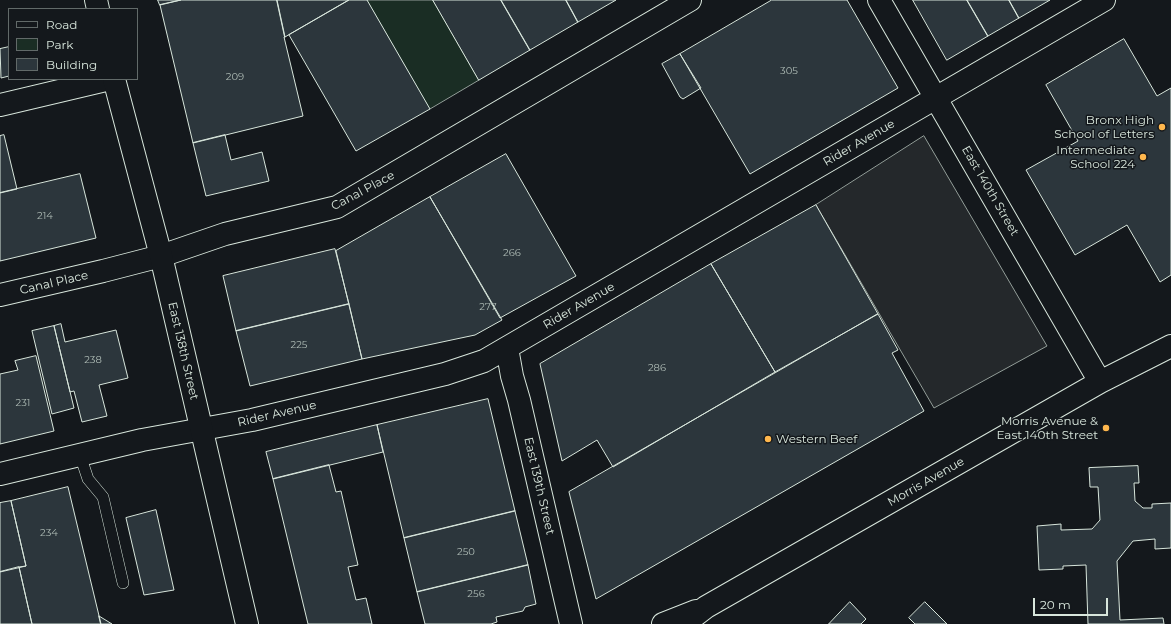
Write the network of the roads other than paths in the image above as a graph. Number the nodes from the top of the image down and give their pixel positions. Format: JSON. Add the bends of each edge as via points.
{"nodes":[{"id":1,"x":690,"y":0,"type":"edge"},
{"id":2,"x":879,"y":0,"type":"edge"},
{"id":3,"x":1104,"y":0,"type":"edge"},
{"id":4,"x":106,"y":80,"type":"edge"},
{"id":5,"x":114,"y":80,"type":"edge"},
{"id":6,"x":936,"y":97,"type":"junction"},
{"id":7,"x":0,"y":105,"type":"edge"},
{"id":8,"x":161,"y":256,"type":"junction"},
{"id":9,"x":0,"y":295,"type":"edge"},
{"id":10,"x":1171,"y":346,"type":"edge"},
{"id":11,"x":507,"y":348,"type":"junction"},
{"id":12,"x":1100,"y":382,"type":"junction"},
{"id":13,"x":202,"y":430,"type":"junction"},
{"id":14,"x":80,"y":455,"type":"junction"},
{"id":15,"x":0,"y":474,"type":"edge"},
{"id":16,"x":123,"y":583,"type":"dead end"},
{"id":17,"x":706,"y":607,"type":"junction"},
{"id":18,"x":246,"y":624,"type":"edge"},
{"id":19,"x":571,"y":624,"type":"edge"},
{"id":20,"x":663,"y":624,"type":"edge"},
{"id":21,"x":684,"y":624,"type":"edge"}],
"edges":[{"from":1,"to":8,"type":"street","name":"Canal Place","via":[[337,207],[225,234]]},
{"from":2,"to":6,"type":"street","name":"East 140th Street"},
{"from":3,"to":6,"type":"street","name":"Rider Avenue"},
{"from":4,"to":7,"type":"street"},
{"from":5,"to":8,"type":"street","name":"East 138th Street"},
{"from":6,"to":11,"type":"street","name":"Rider Avenue"},
{"from":6,"to":12,"type":"street","name":"East 140th Street"},
{"from":8,"to":9,"type":"street","name":"Canal Place"},
{"from":8,"to":13,"type":"street","name":"East 138th Street"},
{"from":10,"to":12,"type":"street","name":"Morris Avenue"},
{"from":11,"to":13,"type":"street","name":"Rider Avenue","via":[[484,361],[445,374]]},
{"from":11,"to":19,"type":"street","name":"East 139th Street"},
{"from":12,"to":17,"type":"street","name":"Morris Avenue"},
{"from":13,"to":14,"type":"street","name":"Rider Avenue","via":[[142,440]]},
{"from":13,"to":18,"type":"street","name":"East 138th Street"},
{"from":14,"to":15,"type":"street","name":"Rider Avenue"},
{"from":14,"to":16,"type":"lane","via":[[88,479],[103,497]]},
{"from":17,"to":20,"type":"street"},
{"from":17,"to":21,"type":"street","name":"Morris Avenue"}]}
